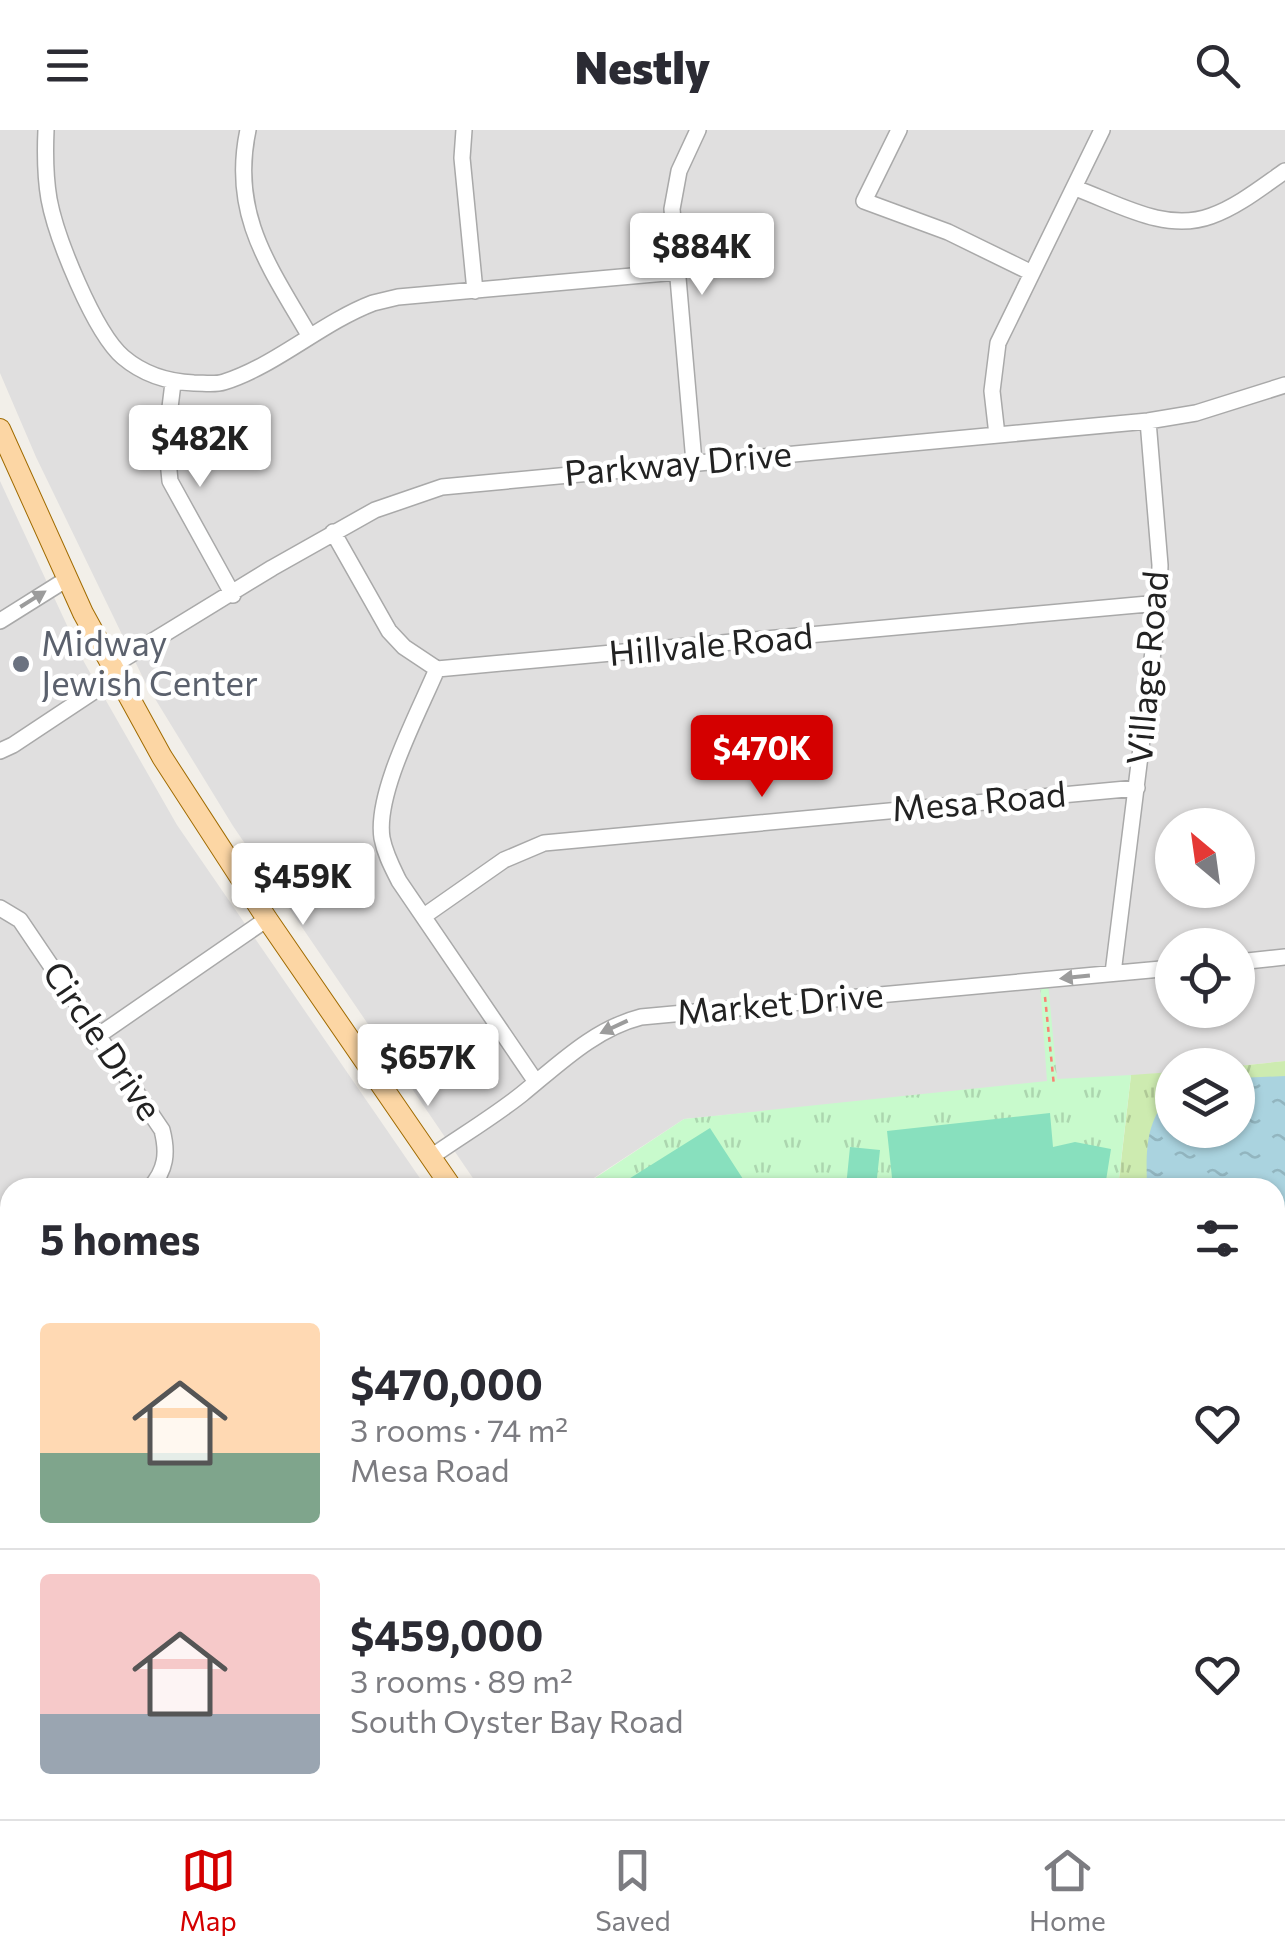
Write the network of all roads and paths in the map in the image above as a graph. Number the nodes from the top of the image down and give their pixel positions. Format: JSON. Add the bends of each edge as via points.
{"nodes":[{"id":1,"x":46,"y":130,"type":"edge"},
{"id":2,"x":248,"y":130,"type":"edge"},
{"id":3,"x":464,"y":130,"type":"edge"},
{"id":4,"x":698,"y":130,"type":"edge"},
{"id":5,"x":899,"y":130,"type":"edge"},
{"id":6,"x":1102,"y":130,"type":"edge"},
{"id":7,"x":1285,"y":172,"type":"edge"},
{"id":8,"x":1074,"y":188,"type":"junction"},
{"id":9,"x":677,"y":272,"type":"junction"},
{"id":10,"x":1032,"y":273,"type":"junction"},
{"id":11,"x":475,"y":291,"type":"junction"},
{"id":12,"x":309,"y":335,"type":"junction"},
{"id":13,"x":173,"y":382,"type":"junction"},
{"id":14,"x":1285,"y":385,"type":"edge"},
{"id":15,"x":1148,"y":422,"type":"junction"},
{"id":16,"x":0,"y":429,"type":"edge"},
{"id":17,"x":997,"y":435,"type":"junction"},
{"id":18,"x":694,"y":462,"type":"junction"},
{"id":19,"x":334,"y":532,"type":"junction"},
{"id":20,"x":67,"y":578,"type":"junction"},
{"id":21,"x":232,"y":595,"type":"junction"},
{"id":22,"x":1159,"y":603,"type":"junction"},
{"id":23,"x":0,"y":621,"type":"edge"},
{"id":24,"x":437,"y":669,"type":"junction"},
{"id":25,"x":115,"y":671,"type":"junction"},
{"id":26,"x":0,"y":751,"type":"edge"},
{"id":27,"x":1137,"y":788,"type":"junction"},
{"id":28,"x":0,"y":908,"type":"edge"},
{"id":29,"x":424,"y":916,"type":"junction"},
{"id":30,"x":267,"y":919,"type":"junction"},
{"id":31,"x":1285,"y":957,"type":"edge"},
{"id":32,"x":1255,"y":960,"type":"edge"},
{"id":33,"x":1155,"y":969,"type":"edge"},
{"id":34,"x":1113,"y":973,"type":"junction"},
{"id":35,"x":1045,"y":994,"type":"dead end"},
{"id":36,"x":100,"y":1035,"type":"junction"},
{"id":37,"x":536,"y":1082,"type":"junction"},
{"id":38,"x":1054,"y":1086,"type":"dead end"},
{"id":39,"x":430,"y":1157,"type":"junction"},
{"id":40,"x":156,"y":1178,"type":"edge"},
{"id":41,"x":445,"y":1178,"type":"edge"}],
"edges":[{"from":1,"to":13,"type":"street","via":[[49,200],[93,314],[124,357]]},
{"from":2,"to":12,"type":"street","via":[[245,206],[266,261]]},
{"from":3,"to":11,"type":"street"},
{"from":4,"to":9,"type":"street","via":[[674,192]]},
{"from":5,"to":10,"type":"street","via":[[864,200]]},
{"from":6,"to":8,"type":"street"},
{"from":7,"to":8,"type":"street","via":[[1213,216],[1177,222]]},
{"from":8,"to":10,"type":"street"},
{"from":9,"to":11,"type":"street"},
{"from":9,"to":18,"type":"street"},
{"from":10,"to":17,"type":"street","via":[[998,343],[992,380]]},
{"from":11,"to":12,"type":"street","via":[[373,302]]},
{"from":12,"to":13,"type":"street","via":[[227,381]]},
{"from":13,"to":21,"type":"street","via":[[166,440],[170,481]]},
{"from":14,"to":15,"type":"street","name":"Parkway Drive"},
{"from":15,"to":17,"type":"street","name":"Parkway Drive"},
{"from":15,"to":22,"type":"street","name":"Village Road"},
{"from":16,"to":20,"type":"main road"},
{"from":17,"to":18,"type":"street","name":"Parkway Drive"},
{"from":18,"to":19,"type":"street","name":"Parkway Drive","via":[[442,487]]},
{"from":19,"to":21,"type":"street","name":"Parkway Drive"},
{"from":19,"to":24,"type":"street","via":[[389,632]]},
{"from":23,"to":20,"type":"street","one_way":true},
{"from":20,"to":25,"type":"main road"},
{"from":21,"to":25,"type":"street","name":"Parkway Drive"},
{"from":22,"to":24,"type":"street","name":"Hillvale Road"},
{"from":22,"to":27,"type":"street","name":"Village Road"},
{"from":24,"to":29,"type":"street","via":[[392,777],[382,820],[388,861]]},
{"from":25,"to":26,"type":"street","name":"Parkway Drive"},
{"from":25,"to":30,"type":"main road","via":[[162,758]]},
{"from":27,"to":29,"type":"street","name":"Mesa Road","via":[[544,842],[504,860]]},
{"from":27,"to":34,"type":"street","name":"Village Road"},
{"from":28,"to":36,"type":"street","name":"Circle Drive","via":[[20,920]]},
{"from":29,"to":37,"type":"street"},
{"from":30,"to":36,"type":"street"},
{"from":30,"to":39,"type":"main road"},
{"from":31,"to":32,"type":"street"},
{"from":33,"to":34,"type":"street","name":"Market Drive"},
{"from":34,"to":37,"type":"street","name":"Market Drive","one_way":true,"via":[[641,1017],[600,1034]]},
{"from":35,"to":38,"type":"path"},
{"from":36,"to":40,"type":"street","name":"Circle Drive","via":[[162,1130],[165,1164]]},
{"from":37,"to":39,"type":"street","name":"Market Drive"},
{"from":39,"to":41,"type":"main road"}]}
